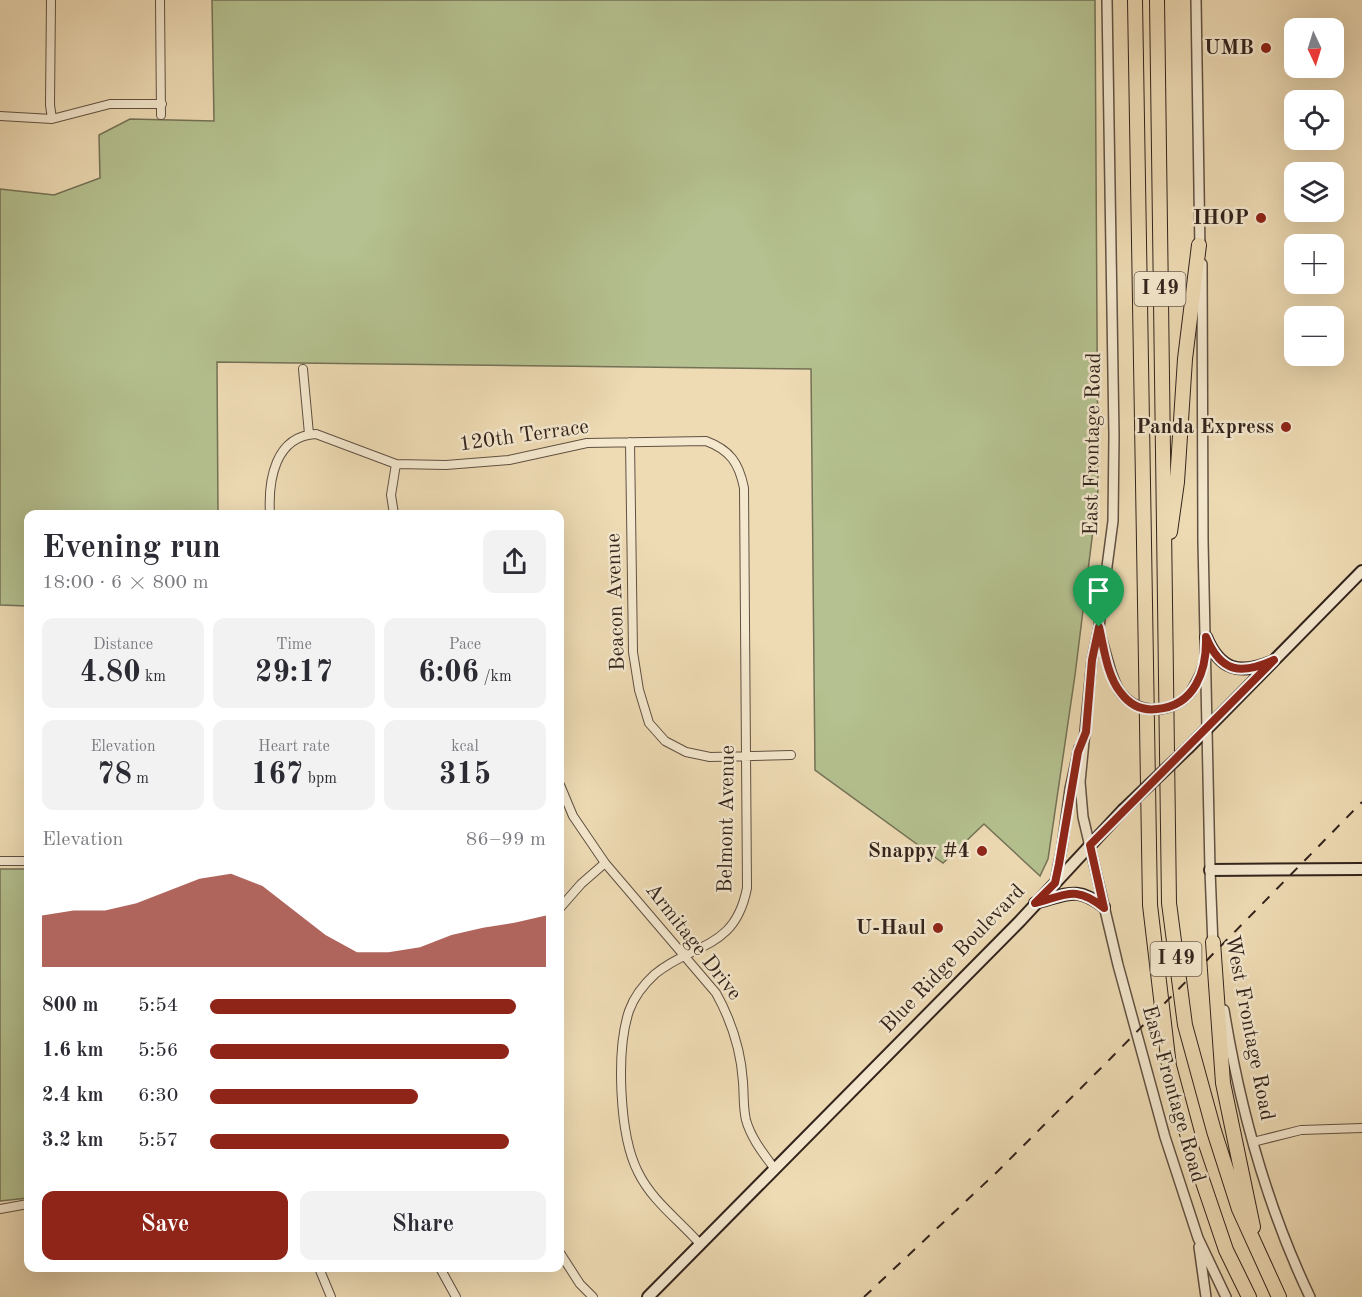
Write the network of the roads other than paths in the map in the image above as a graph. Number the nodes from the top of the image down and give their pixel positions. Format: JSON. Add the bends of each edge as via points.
{"nodes":[{"id":1,"x":51,"y":0,"type":"edge"},
{"id":2,"x":160,"y":0,"type":"edge"},
{"id":3,"x":1107,"y":0,"type":"edge"},
{"id":4,"x":1135,"y":0,"type":"edge"},
{"id":5,"x":1157,"y":0,"type":"edge"},
{"id":6,"x":1196,"y":0,"type":"edge"},
{"id":7,"x":162,"y":104,"type":"junction"},
{"id":8,"x":161,"y":115,"type":"dead end"},
{"id":9,"x":0,"y":116,"type":"edge"},
{"id":10,"x":52,"y":119,"type":"junction"},
{"id":11,"x":1199,"y":245,"type":"junction"},
{"id":12,"x":303,"y":369,"type":"dead end"},
{"id":13,"x":309,"y":434,"type":"junction"},
{"id":14,"x":630,"y":442,"type":"junction"},
{"id":15,"x":396,"y":464,"type":"junction"},
{"id":16,"x":744,"y":494,"type":"joint"},
{"id":17,"x":270,"y":510,"type":"edge"},
{"id":18,"x":393,"y":510,"type":"edge"},
{"id":19,"x":1362,"y":571,"type":"edge"},
{"id":20,"x":1164,"y":578,"type":"junction"},
{"id":21,"x":1099,"y":627,"type":"junction"},
{"id":22,"x":1206,"y":637,"type":"junction"},
{"id":23,"x":1206,"y":658,"type":"junction"},
{"id":24,"x":1274,"y":660,"type":"junction"},
{"id":25,"x":1208,"y":728,"type":"junction"},
{"id":26,"x":1086,"y":732,"type":"junction"},
{"id":27,"x":791,"y":755,"type":"dead end"},
{"id":28,"x":746,"y":756,"type":"junction"},
{"id":29,"x":564,"y":795,"type":"edge"},
{"id":30,"x":1090,"y":845,"type":"junction"},
{"id":31,"x":0,"y":861,"type":"edge"},
{"id":32,"x":24,"y":861,"type":"edge"},
{"id":33,"x":605,"y":863,"type":"junction"},
{"id":34,"x":1362,"y":869,"type":"edge"},
{"id":35,"x":1209,"y":870,"type":"junction"},
{"id":36,"x":1055,"y":883,"type":"junction"},
{"id":37,"x":564,"y":903,"type":"edge"},
{"id":38,"x":1035,"y":903,"type":"junction"},
{"id":39,"x":1104,"y":908,"type":"junction"},
{"id":40,"x":1213,"y":942,"type":"junction"},
{"id":41,"x":685,"y":956,"type":"junction"},
{"id":42,"x":1362,"y":1128,"type":"edge"},
{"id":43,"x":1252,"y":1142,"type":"junction"},
{"id":44,"x":774,"y":1168,"type":"junction"},
{"id":45,"x":24,"y":1205,"type":"edge"},
{"id":46,"x":0,"y":1209,"type":"edge"},
{"id":47,"x":1197,"y":1238,"type":"junction"},
{"id":48,"x":700,"y":1244,"type":"junction"},
{"id":49,"x":1259,"y":1253,"type":"junction"},
{"id":50,"x":564,"y":1259,"type":"edge"},
{"id":51,"x":321,"y":1272,"type":"edge"},
{"id":52,"x":442,"y":1272,"type":"edge"},
{"id":53,"x":331,"y":1297,"type":"edge"},
{"id":54,"x":456,"y":1297,"type":"edge"},
{"id":55,"x":593,"y":1297,"type":"edge"},
{"id":56,"x":648,"y":1297,"type":"edge"},
{"id":57,"x":1206,"y":1297,"type":"edge"},
{"id":58,"x":1226,"y":1297,"type":"edge"},
{"id":59,"x":1249,"y":1297,"type":"edge"},
{"id":60,"x":1279,"y":1297,"type":"edge"},
{"id":61,"x":1310,"y":1297,"type":"edge"}],
"edges":[{"from":1,"to":10,"type":"street"},
{"from":2,"to":7,"type":"street"},
{"from":3,"to":21,"type":"street","name":"East Frontage Road","via":[[1113,521]]},
{"from":4,"to":59,"type":"highway","number":"I 49","via":[[1150,904],[1169,1066],[1189,1141],[1226,1250]]},
{"from":5,"to":20,"type":"highway","number":"I 49"},
{"from":6,"to":11,"type":"street","name":"West Frontage Road"},
{"from":7,"to":8,"type":"street"},
{"from":7,"to":10,"type":"street","via":[[110,105]]},
{"from":9,"to":10,"type":"street"},
{"from":11,"to":20,"type":"highway"},
{"from":11,"to":22,"type":"street","name":"West Frontage Road"},
{"from":12,"to":13,"type":"street"},
{"from":13,"to":15,"type":"street","name":"120th Terrace"},
{"from":13,"to":17,"type":"street","via":[[285,446],[271,486]]},
{"from":14,"to":15,"type":"street","name":"120th Terrace","via":[[586,443],[492,462]]},
{"from":14,"to":16,"type":"street","name":"120th Terrace","via":[[706,441],[719,446],[741,471]]},
{"from":14,"to":28,"type":"street","name":"Beacon Avenue","via":[[633,652],[649,723],[665,741],[686,752],[710,757]]},
{"from":15,"to":18,"type":"street","via":[[391,495]]},
{"from":16,"to":28,"type":"street","name":"Belmont Avenue"},
{"from":19,"to":24,"type":"main road","name":"Blue Ridge Boulevard"},
{"from":20,"to":49,"type":"highway","number":"I 49","via":[[1169,903],[1185,1025],[1239,1209]]},
{"from":21,"to":23,"type":"street","bridge":true,"via":[[1119,691],[1138,707],[1149,710],[1183,701]]},
{"from":21,"to":26,"type":"street","name":"East Frontage Road"},
{"from":22,"to":23,"type":"street","name":"West Frontage Road"},
{"from":22,"to":24,"type":"main road","via":[[1221,662],[1231,668],[1244,669]]},
{"from":23,"to":25,"type":"street","name":"West Frontage Road"},
{"from":24,"to":25,"type":"main road","name":"Blue Ridge Boulevard"},
{"from":25,"to":30,"type":"main road","name":"Blue Ridge Boulevard","bridge":true},
{"from":25,"to":35,"type":"street","name":"West Frontage Road"},
{"from":26,"to":30,"type":"street","name":"East Frontage Road","via":[[1080,782]]},
{"from":26,"to":36,"type":"street","via":[[1078,752]]},
{"from":27,"to":28,"type":"street","name":"Beacon Avenue"},
{"from":28,"to":41,"type":"street","name":"Belmont Avenue","via":[[745,900],[725,933]]},
{"from":29,"to":33,"type":"street","name":"Armitage Drive","via":[[573,816]]},
{"from":30,"to":36,"type":"main road","name":"Blue Ridge Boulevard"},
{"from":30,"to":39,"type":"street","name":"East Frontage Road"},
{"from":31,"to":32,"type":"street"},
{"from":33,"to":37,"type":"street"},
{"from":33,"to":41,"type":"street","name":"Armitage Drive"},
{"from":34,"to":35,"type":"main road"},
{"from":35,"to":40,"type":"street","name":"West Frontage Road"},
{"from":36,"to":38,"type":"main road","name":"Blue Ridge Boulevard"},
{"from":38,"to":39,"type":"main road","via":[[1071,893],[1092,898]]},
{"from":38,"to":44,"type":"main road","name":"Blue Ridge Boulevard"},
{"from":39,"to":47,"type":"street","name":"East Frontage Road","via":[[1165,1137]]},
{"from":40,"to":43,"type":"street","name":"West Frontage Road","via":[[1228,1039]]},
{"from":40,"to":49,"type":"highway","via":[[1222,1083]]},
{"from":41,"to":44,"type":"street","name":"Armitage Drive","via":[[729,1015],[743,1082],[746,1121],[756,1144]]},
{"from":41,"to":48,"type":"street","name":"Belmont Avenue","via":[[654,975],[632,1004],[623,1038],[621,1085],[626,1137],[637,1171],[657,1201]]},
{"from":42,"to":43,"type":"street","via":[[1301,1130]]},
{"from":43,"to":61,"type":"street","name":"West Frontage Road","via":[[1295,1266]]},
{"from":44,"to":48,"type":"main road","name":"Blue Ridge Boulevard"},
{"from":45,"to":46,"type":"street"},
{"from":47,"to":57,"type":"street"},
{"from":47,"to":58,"type":"street","name":"East Frontage Road"},
{"from":48,"to":56,"type":"main road","name":"Blue Ridge Boulevard"},
{"from":49,"to":60,"type":"highway","number":"I 49"},
{"from":50,"to":55,"type":"street"},
{"from":51,"to":53,"type":"street"},
{"from":52,"to":54,"type":"street"}]}
